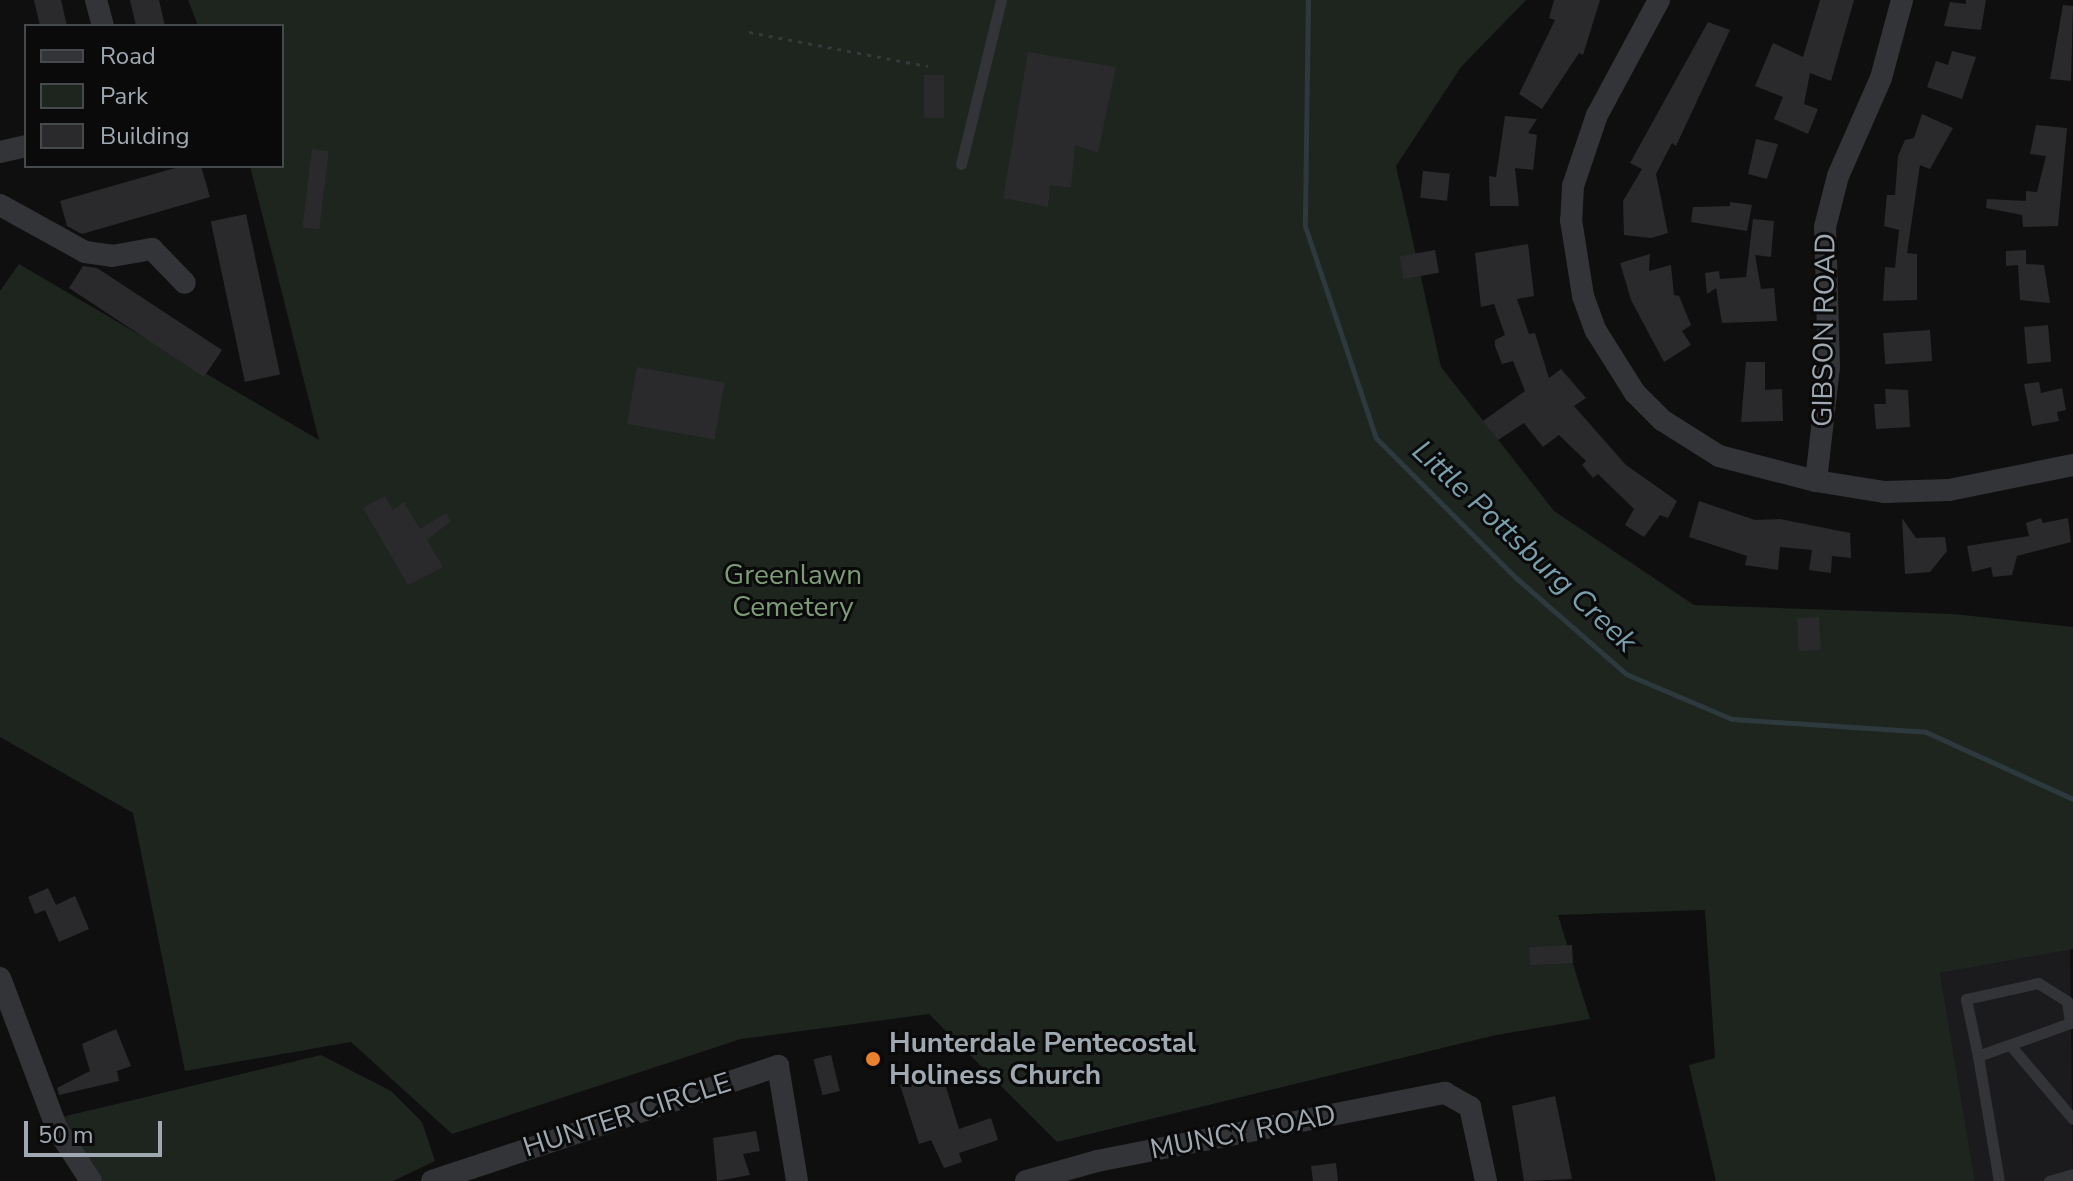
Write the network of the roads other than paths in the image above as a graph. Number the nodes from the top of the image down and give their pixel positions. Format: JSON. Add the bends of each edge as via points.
{"nodes":[{"id":1,"x":96,"y":0,"type":"edge"},
{"id":2,"x":1001,"y":0,"type":"edge"},
{"id":3,"x":1659,"y":0,"type":"edge"},
{"id":4,"x":1902,"y":0,"type":"edge"},
{"id":5,"x":102,"y":24,"type":"edge"},
{"id":6,"x":24,"y":146,"type":"edge"},
{"id":7,"x":0,"y":152,"type":"edge"},
{"id":8,"x":961,"y":164,"type":"dead end"},
{"id":9,"x":0,"y":205,"type":"edge"},
{"id":10,"x":185,"y":283,"type":"dead end"},
{"id":11,"x":2073,"y":465,"type":"edge"},
{"id":12,"x":1816,"y":481,"type":"junction"},
{"id":13,"x":0,"y":978,"type":"edge"},
{"id":14,"x":2010,"y":1045,"type":"junction"},
{"id":15,"x":1978,"y":1056,"type":"junction"},
{"id":16,"x":2073,"y":1119,"type":"edge"},
{"id":17,"x":2073,"y":1174,"type":"edge"},
{"id":18,"x":91,"y":1181,"type":"edge"},
{"id":19,"x":432,"y":1181,"type":"edge"},
{"id":20,"x":797,"y":1181,"type":"edge"},
{"id":21,"x":1026,"y":1181,"type":"edge"},
{"id":22,"x":1486,"y":1181,"type":"edge"},
{"id":23,"x":1999,"y":1181,"type":"edge"},
{"id":24,"x":2049,"y":1181,"type":"edge"}],
"edges":[{"from":1,"to":5,"type":"street"},
{"from":2,"to":8,"type":"lane"},
{"from":3,"to":12,"type":"street","via":[[1597,115],[1573,186],[1571,220],[1583,296],[1612,360],[1662,420],[1719,456]]},
{"from":4,"to":12,"type":"street","name":"GIBSON ROAD","via":[[1885,68],[1838,176],[1825,227],[1829,367]]},
{"from":6,"to":7,"type":"street"},
{"from":9,"to":10,"type":"street","via":[[85,252],[112,256],[152,249]]},
{"from":11,"to":12,"type":"street","via":[[1949,490],[1885,492]]},
{"from":13,"to":18,"type":"street","via":[[57,1129]]},
{"from":14,"to":15,"type":"lane"},
{"from":14,"to":15,"type":"lane","via":[[2070,1023],[2067,1001],[2038,983],[1966,999]]},
{"from":14,"to":16,"type":"lane"},
{"from":15,"to":23,"type":"lane"},
{"from":17,"to":24,"type":"lane"},
{"from":19,"to":20,"type":"street","name":"HUNTER CIRCLE","via":[[778,1066]]},
{"from":21,"to":22,"type":"street","name":"MUNCY ROAD","via":[[1097,1161],[1428,1094],[1460,1097],[1476,1122]]}]}
